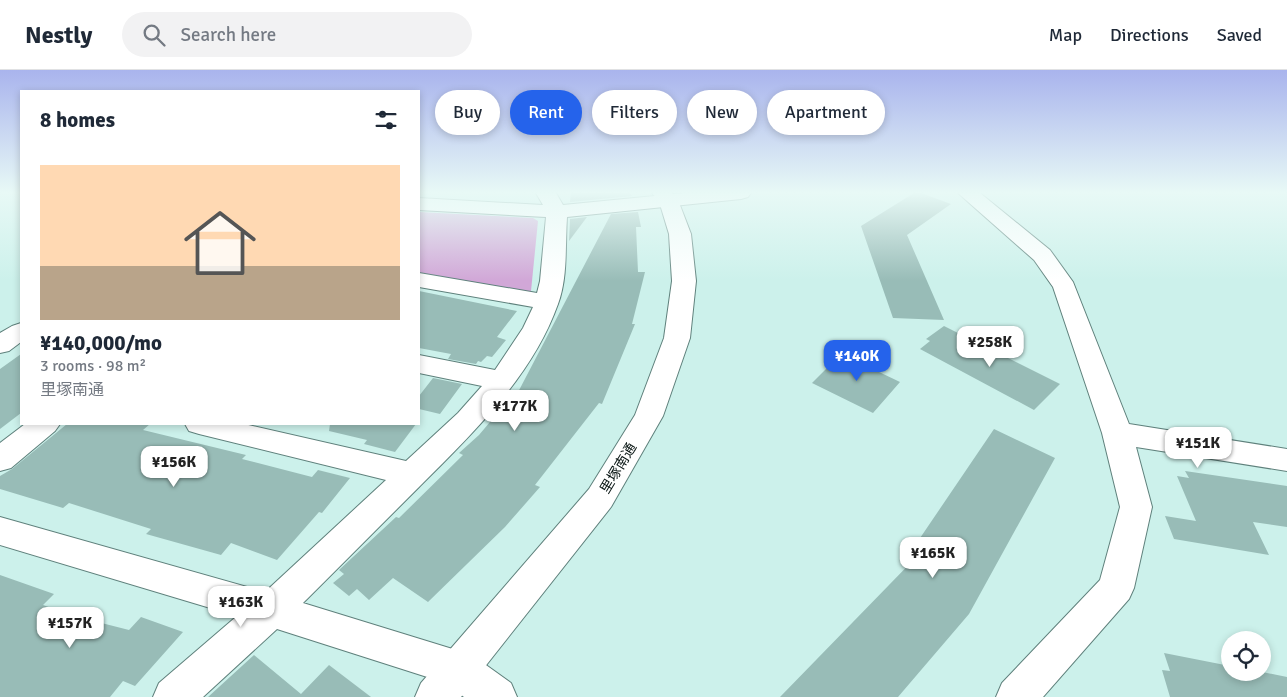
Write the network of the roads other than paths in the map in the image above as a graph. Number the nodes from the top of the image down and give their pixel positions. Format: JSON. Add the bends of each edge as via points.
{"nodes":[{"id":1,"x":551,"y":222,"type":"edge"},
{"id":2,"x":675,"y":222,"type":"edge"},
{"id":3,"x":1002,"y":222,"type":"edge"},
{"id":4,"x":420,"y":280,"type":"edge"},
{"id":5,"x":547,"y":302,"type":"junction"},
{"id":6,"x":20,"y":332,"type":"edge"},
{"id":7,"x":0,"y":346,"type":"edge"},
{"id":8,"x":420,"y":364,"type":"edge"},
{"id":9,"x":502,"y":381,"type":"junction"},
{"id":10,"x":44,"y":425,"type":"edge"},
{"id":11,"x":203,"y":425,"type":"edge"},
{"id":12,"x":1117,"y":433,"type":"junction"},
{"id":13,"x":0,"y":460,"type":"edge"},
{"id":14,"x":1287,"y":460,"type":"edge"},
{"id":15,"x":412,"y":474,"type":"junction"},
{"id":16,"x":0,"y":531,"type":"edge"},
{"id":17,"x":271,"y":610,"type":"junction"},
{"id":18,"x":458,"y":668,"type":"junction"},
{"id":19,"x":172,"y":697,"type":"edge"},
{"id":20,"x":435,"y":697,"type":"edge"},
{"id":21,"x":497,"y":697,"type":"edge"},
{"id":22,"x":1016,"y":697,"type":"edge"}],
"edges":[{"from":1,"to":5,"type":"street","via":[[552,281]]},
{"from":2,"to":18,"type":"street","name":"里塚南通","via":[[680,234],[684,281],[677,338],[650,416],[600,498]]},
{"from":3,"to":12,"type":"street","via":[[1042,256],[1065,287]]},
{"from":4,"to":5,"type":"street"},
{"from":5,"to":9,"type":"street","via":[[536,328]]},
{"from":6,"to":7,"type":"street"},
{"from":8,"to":9,"type":"street"},
{"from":9,"to":15,"type":"street","via":[[468,420]]},
{"from":10,"to":13,"type":"street"},
{"from":11,"to":15,"type":"street"},
{"from":12,"to":14,"type":"street"},
{"from":12,"to":22,"type":"street","via":[[1136,507],[1116,588]]},
{"from":15,"to":17,"type":"street"},
{"from":16,"to":17,"type":"street"},
{"from":17,"to":18,"type":"street"},
{"from":17,"to":19,"type":"street"},
{"from":18,"to":20,"type":"street","name":"里塚南通"},
{"from":18,"to":21,"type":"street"}]}
